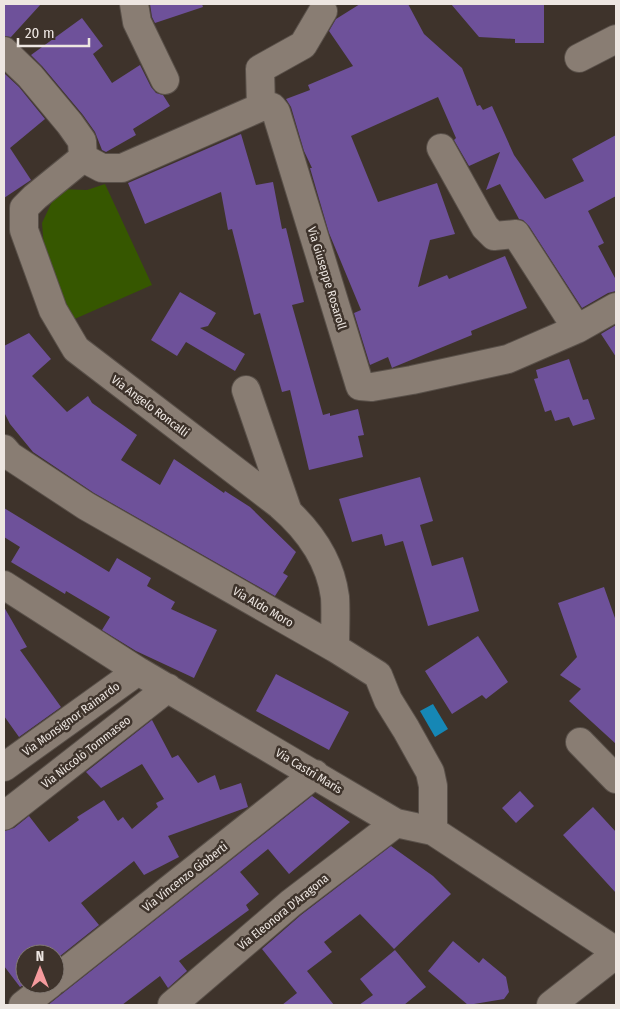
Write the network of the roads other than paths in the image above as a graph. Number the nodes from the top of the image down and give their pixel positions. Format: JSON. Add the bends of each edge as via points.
{"nodes":[{"id":1,"x":134,"y":4,"type":"edge"},
{"id":2,"x":323,"y":11,"type":"dead end"},
{"id":3,"x":616,"y":39,"type":"edge"},
{"id":4,"x":4,"y":51,"type":"edge"},
{"id":5,"x":579,"y":58,"type":"dead end"},
{"id":6,"x":165,"y":80,"type":"dead end"},
{"id":7,"x":261,"y":106,"type":"junction"},
{"id":8,"x":441,"y":148,"type":"dead end"},
{"id":9,"x":83,"y":158,"type":"junction"},
{"id":10,"x":14,"y":209,"type":"edge"},
{"id":11,"x":616,"y":307,"type":"edge"},
{"id":12,"x":577,"y":329,"type":"junction"},
{"id":13,"x":246,"y":390,"type":"dead end"},
{"id":14,"x":4,"y":449,"type":"edge"},
{"id":15,"x":288,"y":512,"type":"junction"},
{"id":16,"x":4,"y":585,"type":"edge"},
{"id":17,"x":335,"y":648,"type":"junction"},
{"id":18,"x":138,"y":671,"type":"junction"},
{"id":19,"x":168,"y":688,"type":"junction"},
{"id":20,"x":580,"y":742,"type":"dead end"},
{"id":21,"x":4,"y":767,"type":"edge"},
{"id":22,"x":316,"y":774,"type":"junction"},
{"id":23,"x":616,"y":779,"type":"edge"},
{"id":24,"x":4,"y":816,"type":"edge"},
{"id":25,"x":396,"y":823,"type":"junction"},
{"id":26,"x":433,"y":831,"type":"junction"},
{"id":27,"x":616,"y":952,"type":"edge"},
{"id":28,"x":65,"y":972,"type":"edge"},
{"id":29,"x":37,"y":994,"type":"edge"},
{"id":30,"x":23,"y":1005,"type":"edge"},
{"id":31,"x":172,"y":1005,"type":"edge"},
{"id":32,"x":551,"y":1005,"type":"edge"}],
"edges":[{"from":1,"to":6,"type":"street","via":[[137,22]]},
{"from":2,"to":7,"type":"street","via":[[303,45],[260,69]]},
{"from":3,"to":5,"type":"street"},
{"from":4,"to":9,"type":"street","via":[[30,76],[70,124],[82,141]]},
{"from":7,"to":9,"type":"street","via":[[122,168],[102,168]]},
{"from":7,"to":12,"type":"street","name":"Via Giuseppe Rosaroll","via":[[272,107],[276,112],[360,386],[412,380],[508,359]]},
{"from":8,"to":12,"type":"street","via":[[485,227],[494,236],[516,234]]},
{"from":9,"to":10,"type":"street","name":"Via Angelo Roncalli","via":[[35,197]]},
{"from":10,"to":15,"type":"street","name":"Via Angelo Roncalli","via":[[53,310],[76,349]]},
{"from":11,"to":12,"type":"street","name":"Via Giuseppe Rosaroll"},
{"from":13,"to":15,"type":"street"},
{"from":14,"to":17,"type":"street","name":"Via Aldo Moro","via":[[86,506]]},
{"from":15,"to":17,"type":"street","name":"Via Angelo Roncalli","via":[[302,525],[324,557],[335,597]]},
{"from":16,"to":18,"type":"street","name":"Via Castri Maris"},
{"from":17,"to":26,"type":"street","name":"Via Aldo Moro","via":[[378,675],[388,700],[430,772],[434,786]]},
{"from":18,"to":19,"type":"street","name":"Via Castri Maris"},
{"from":18,"to":21,"type":"street","name":"Via Monsignor Rainardo"},
{"from":19,"to":22,"type":"street","name":"Via Castri Maris"},
{"from":19,"to":24,"type":"street","name":"Via Niccolò Tommaseo"},
{"from":20,"to":23,"type":"street"},
{"from":22,"to":25,"type":"street","name":"Via Castri Maris"},
{"from":22,"to":28,"type":"street","name":"Via Vincenzo Gioberti"},
{"from":25,"to":26,"type":"street","name":"Via Castri Maris"},
{"from":25,"to":31,"type":"street","name":"Via Eleonora D'Aragona","via":[[291,903]]},
{"from":26,"to":27,"type":"street","name":"Via Castri Maris"},
{"from":27,"to":32,"type":"street"},
{"from":29,"to":30,"type":"street"}]}
